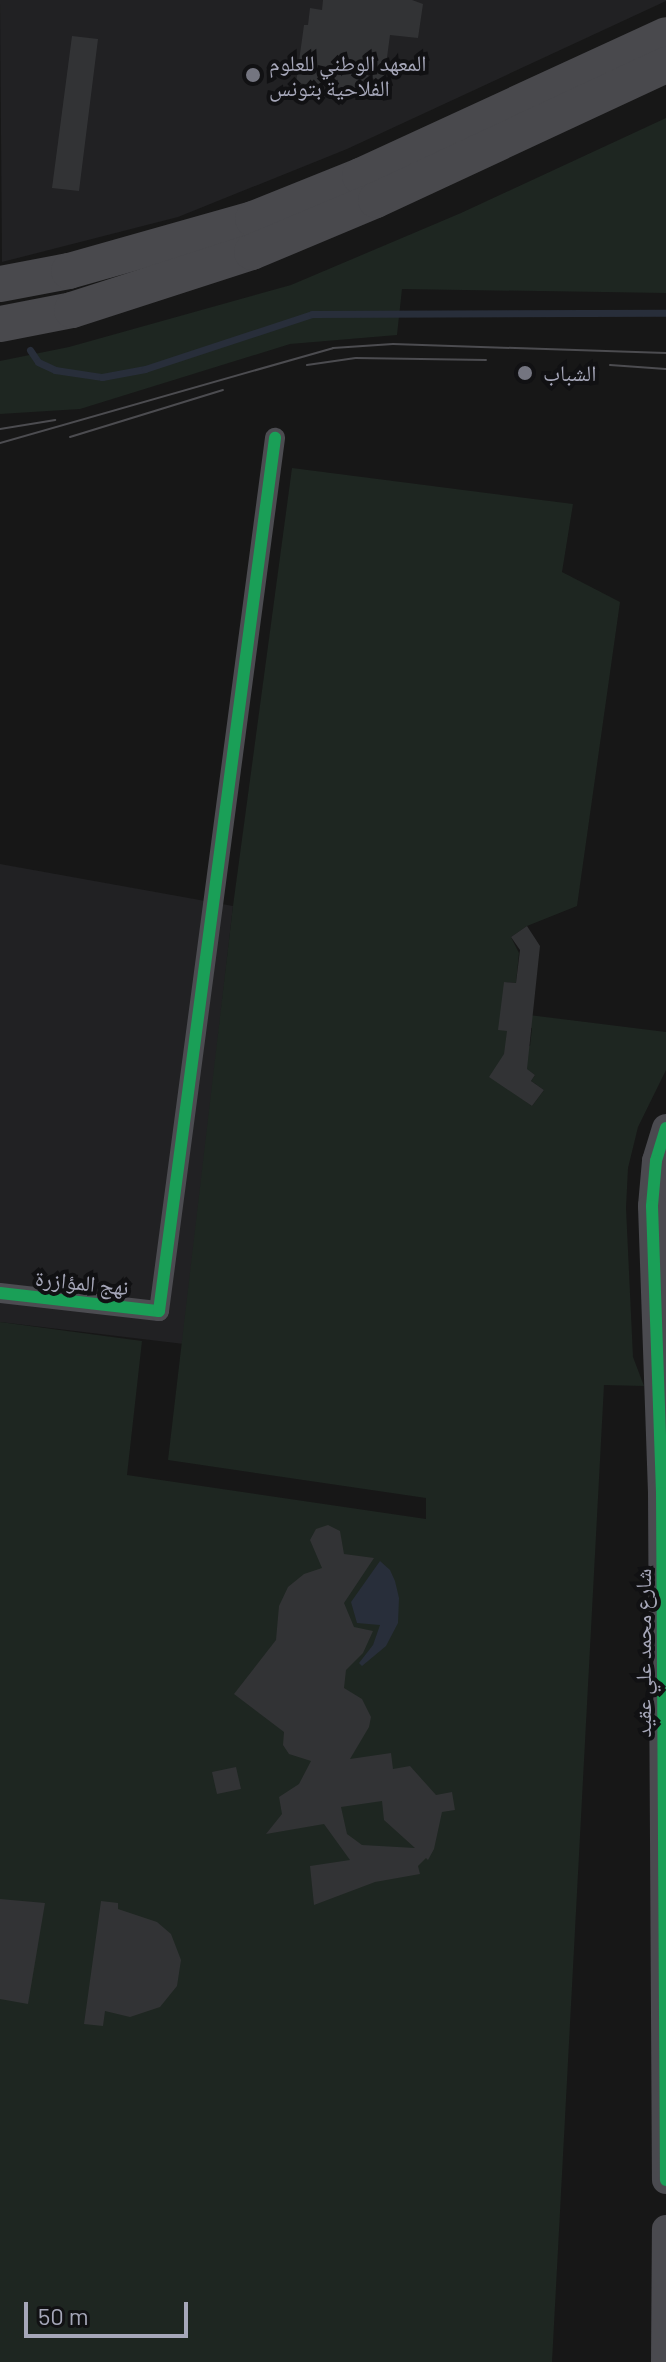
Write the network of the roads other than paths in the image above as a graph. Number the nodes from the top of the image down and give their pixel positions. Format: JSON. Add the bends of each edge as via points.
{"nodes":[{"id":1,"x":666,"y":12,"type":"edge"},
{"id":2,"x":666,"y":35,"type":"edge"},
{"id":3,"x":666,"y":65,"type":"edge"},
{"id":4,"x":666,"y":89,"type":"edge"},
{"id":5,"x":478,"y":138,"type":"junction"},
{"id":6,"x":69,"y":271,"type":"junction"},
{"id":7,"x":0,"y":284,"type":"edge"},
{"id":8,"x":72,"y":310,"type":"junction"},
{"id":9,"x":0,"y":324,"type":"edge"},
{"id":10,"x":275,"y":438,"type":"dead end"},
{"id":11,"x":666,"y":1128,"type":"edge"},
{"id":12,"x":0,"y":1293,"type":"edge"},
{"id":13,"x":666,"y":2180,"type":"edge"},
{"id":14,"x":666,"y":2229,"type":"edge"},
{"id":15,"x":665,"y":2362,"type":"edge"}],
"edges":[{"from":1,"to":6,"type":"highway","via":[[506,81],[384,147],[281,192]]},
{"from":2,"to":5,"type":"highway"},
{"from":3,"to":5,"type":"highway"},
{"from":4,"to":8,"type":"highway","via":[[435,197],[348,231],[215,274]]},
{"from":5,"to":6,"type":"highway","via":[[253,219]]},
{"from":5,"to":8,"type":"highway","via":[[252,252]]},
{"from":6,"to":7,"type":"highway"},
{"from":8,"to":9,"type":"highway"},
{"from":10,"to":12,"type":"street","name":"نهج المؤازرة","via":[[159,1311]]},
{"from":11,"to":13,"type":"street","name":"شارع محمد علي عقيد","via":[[656,1161],[652,1206],[662,1493]]},
{"from":14,"to":15,"type":"street"}]}
